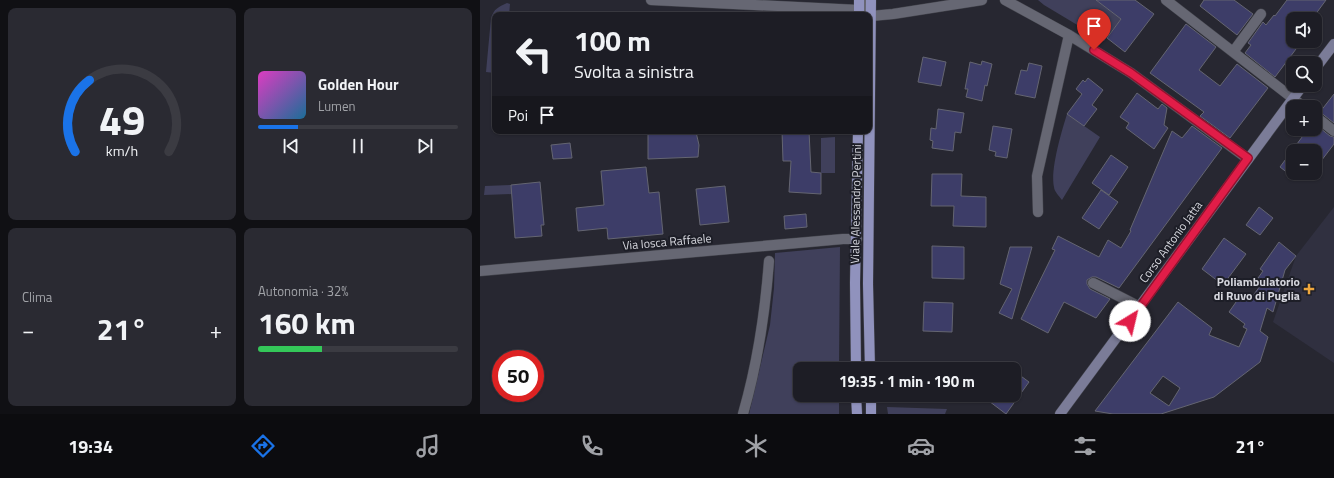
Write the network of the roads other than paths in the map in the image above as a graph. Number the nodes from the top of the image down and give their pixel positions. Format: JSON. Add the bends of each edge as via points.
{"nodes":[{"id":1,"x":651,"y":0,"type":"edge"},
{"id":2,"x":866,"y":0,"type":"edge"},
{"id":3,"x":871,"y":0,"type":"edge"},
{"id":4,"x":981,"y":0,"type":"edge"},
{"id":5,"x":987,"y":0,"type":"edge"},
{"id":6,"x":1005,"y":0,"type":"edge"},
{"id":7,"x":1166,"y":0,"type":"edge"},
{"id":8,"x":859,"y":8,"type":"edge"},
{"id":9,"x":871,"y":12,"type":"edge"},
{"id":10,"x":1261,"y":14,"type":"dead end"},
{"id":11,"x":872,"y":16,"type":"edge"},
{"id":12,"x":1069,"y":35,"type":"junction"},
{"id":13,"x":1334,"y":44,"type":"edge"},
{"id":14,"x":1234,"y":52,"type":"junction"},
{"id":15,"x":1322,"y":60,"type":"edge"},
{"id":16,"x":1298,"y":92,"type":"edge"},
{"id":17,"x":1294,"y":98,"type":"junction"},
{"id":18,"x":1322,"y":122,"type":"edge"},
{"id":19,"x":1334,"y":131,"type":"edge"},
{"id":20,"x":858,"y":134,"type":"edge"},
{"id":21,"x":870,"y":134,"type":"edge"},
{"id":22,"x":1248,"y":158,"type":"junction"},
{"id":23,"x":1038,"y":212,"type":"dead end"},
{"id":24,"x":857,"y":239,"type":"junction"},
{"id":25,"x":769,"y":261,"type":"dead end"},
{"id":26,"x":480,"y":271,"type":"edge"},
{"id":27,"x":1093,"y":283,"type":"dead end"},
{"id":28,"x":1140,"y":307,"type":"junction"},
{"id":29,"x":856,"y":362,"type":"edge"},
{"id":30,"x":870,"y":362,"type":"edge"},
{"id":31,"x":856,"y":402,"type":"edge"},
{"id":32,"x":871,"y":402,"type":"edge"},
{"id":33,"x":743,"y":414,"type":"edge"},
{"id":34,"x":856,"y":414,"type":"edge"},
{"id":35,"x":871,"y":414,"type":"edge"},
{"id":36,"x":1060,"y":414,"type":"edge"}],
"edges":[{"from":1,"to":8,"type":"street"},
{"from":2,"to":8,"type":"street"},
{"from":3,"to":9,"type":"main road","name":"Viale Alessandro Pertini"},
{"from":4,"to":5,"type":"street"},
{"from":4,"to":11,"type":"street"},
{"from":6,"to":12,"type":"street"},
{"from":7,"to":14,"type":"street"},
{"from":10,"to":14,"type":"street"},
{"from":12,"to":22,"type":"street","via":[[1131,73]]},
{"from":12,"to":23,"type":"street","via":[[1037,176]]},
{"from":13,"to":15,"type":"main road"},
{"from":14,"to":17,"type":"street"},
{"from":16,"to":17,"type":"main road","name":"Corso Antonio Jatta"},
{"from":17,"to":22,"type":"main road","name":"Corso Antonio Jatta"},
{"from":18,"to":19,"type":"street"},
{"from":20,"to":24,"type":"main road","name":"Viale Alessandro Pertini"},
{"from":21,"to":30,"type":"main road","name":"Viale Alessandro Pertini"},
{"from":22,"to":28,"type":"main road","name":"Corso Antonio Jatta"},
{"from":24,"to":26,"type":"street","name":"Via Iosca Raffaele"},
{"from":24,"to":29,"type":"main road","name":"Viale Alessandro Pertini"},
{"from":25,"to":33,"type":"street","via":[[762,337]]},
{"from":27,"to":28,"type":"street"},
{"from":28,"to":36,"type":"main road","name":"Corso Antonio Jatta"},
{"from":31,"to":34,"type":"main road"},
{"from":32,"to":35,"type":"main road"}]}
